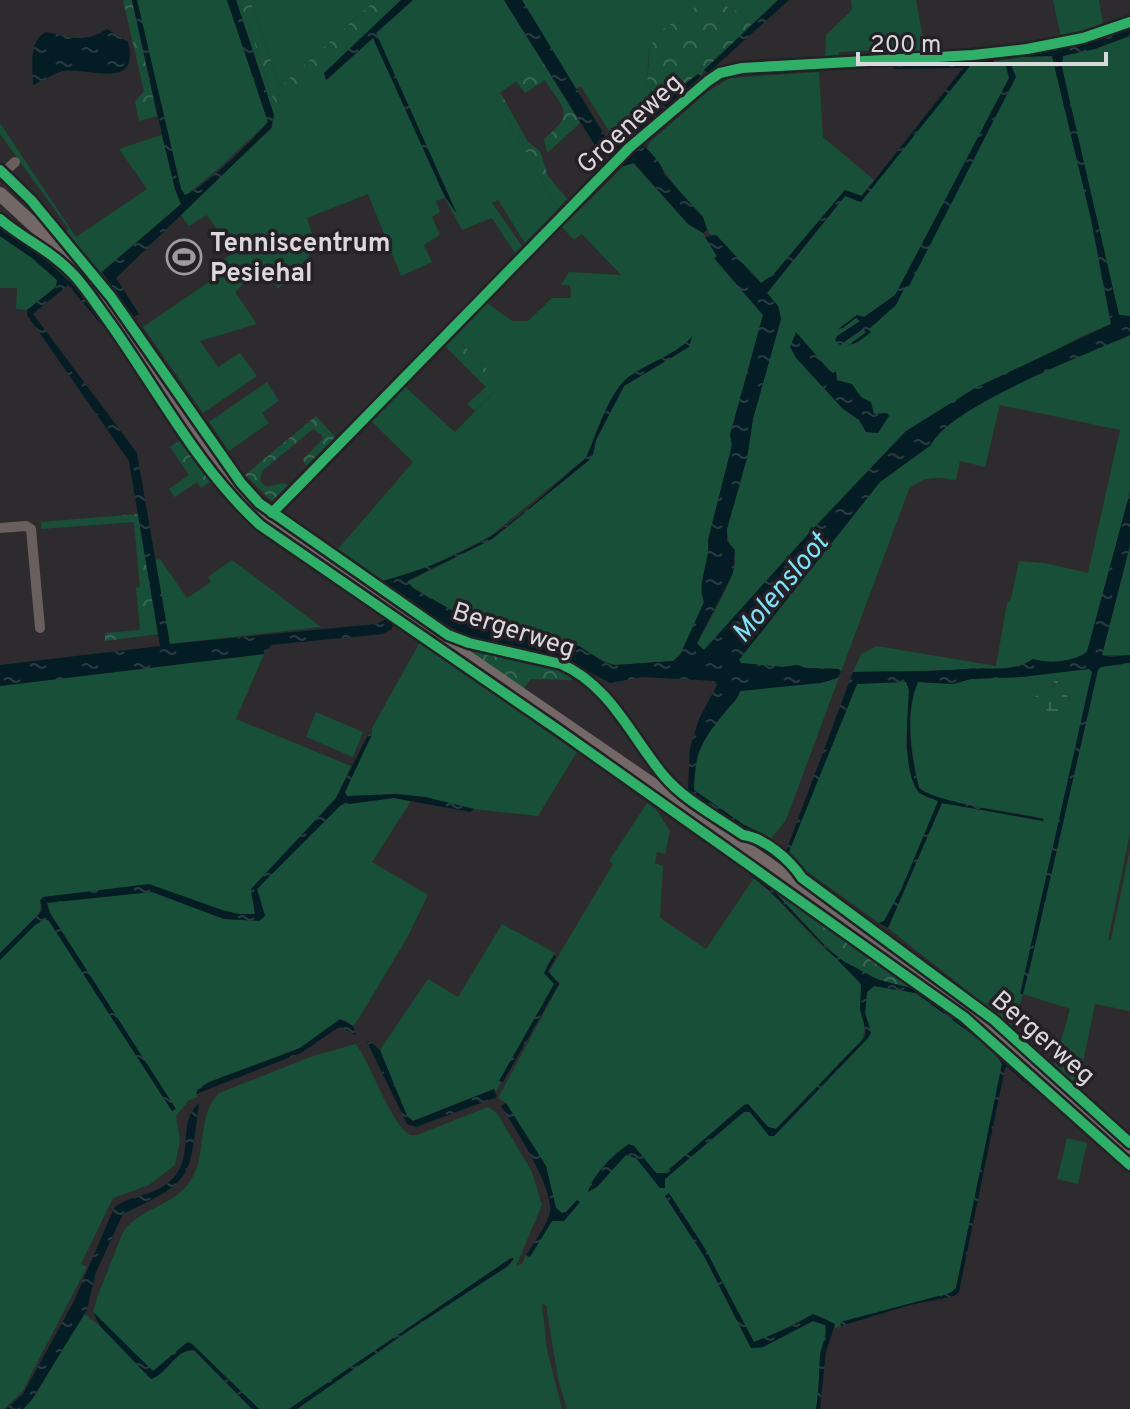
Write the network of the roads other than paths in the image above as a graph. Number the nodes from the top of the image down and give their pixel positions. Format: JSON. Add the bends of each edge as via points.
{"nodes":[{"id":1,"x":1130,"y":22,"type":"edge"},
{"id":2,"x":15,"y":162,"type":"dead end"},
{"id":3,"x":0,"y":176,"type":"edge"},
{"id":4,"x":0,"y":194,"type":"edge"},
{"id":5,"x":273,"y":512,"type":"junction"},
{"id":6,"x":0,"y":528,"type":"edge"},
{"id":7,"x":40,"y":628,"type":"dead end"},
{"id":8,"x":1130,"y":1153,"type":"edge"}],
"edges":[{"from":1,"to":5,"type":"street","name":"Groeneweg","via":[[1027,49],[728,70],[701,86],[626,152]]},
{"from":2,"to":3,"type":"street"},
{"from":4,"to":5,"type":"main road","name":"Bergerweg","via":[[88,280],[234,488]]},
{"from":5,"to":8,"type":"main road","name":"Bergerweg","via":[[397,610],[754,854],[957,1001]]},
{"from":6,"to":7,"type":"street","via":[[31,529]]}]}
